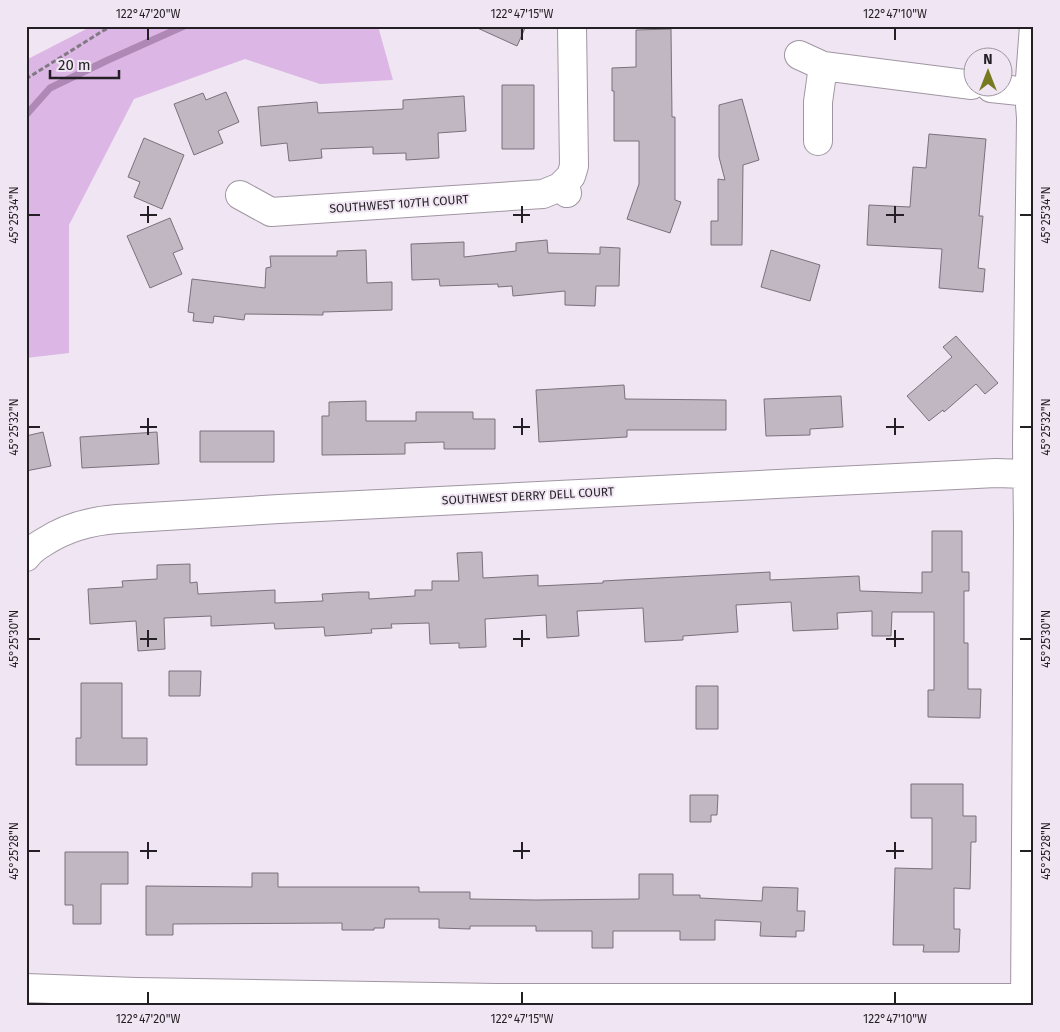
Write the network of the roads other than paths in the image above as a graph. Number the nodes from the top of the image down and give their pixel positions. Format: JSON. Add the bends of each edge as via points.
{"nodes":[{"id":1,"x":572,"y":26,"type":"edge"},
{"id":2,"x":1034,"y":26,"type":"edge"},
{"id":3,"x":962,"y":84,"type":"edge"},
{"id":4,"x":1012,"y":90,"type":"edge"},
{"id":5,"x":1029,"y":92,"type":"junction"},
{"id":6,"x":818,"y":141,"type":"dead end"},
{"id":7,"x":240,"y":195,"type":"dead end"},
{"id":8,"x":1028,"y":474,"type":"junction"},
{"id":9,"x":30,"y":552,"type":"edge"},
{"id":10,"x":26,"y":988,"type":"edge"},
{"id":11,"x":1028,"y":1001,"type":"edge"},
{"id":12,"x":497,"y":1002,"type":"edge"}],
"edges":[{"from":1,"to":7,"type":"street","name":"SOUTHWEST 107TH COURT","via":[[574,166],[564,190],[271,212]]},
{"from":2,"to":5,"type":"street"},
{"from":3,"to":6,"type":"street","via":[[811,61],[818,102]]},
{"from":4,"to":5,"type":"street"},
{"from":5,"to":8,"type":"street"},
{"from":8,"to":9,"type":"street","name":"SOUTHWEST DERRY DELL COURT","via":[[996,473],[117,519],[73,526]]},
{"from":8,"to":11,"type":"street"},
{"from":10,"to":12,"type":"street"},
{"from":11,"to":12,"type":"street"}]}
